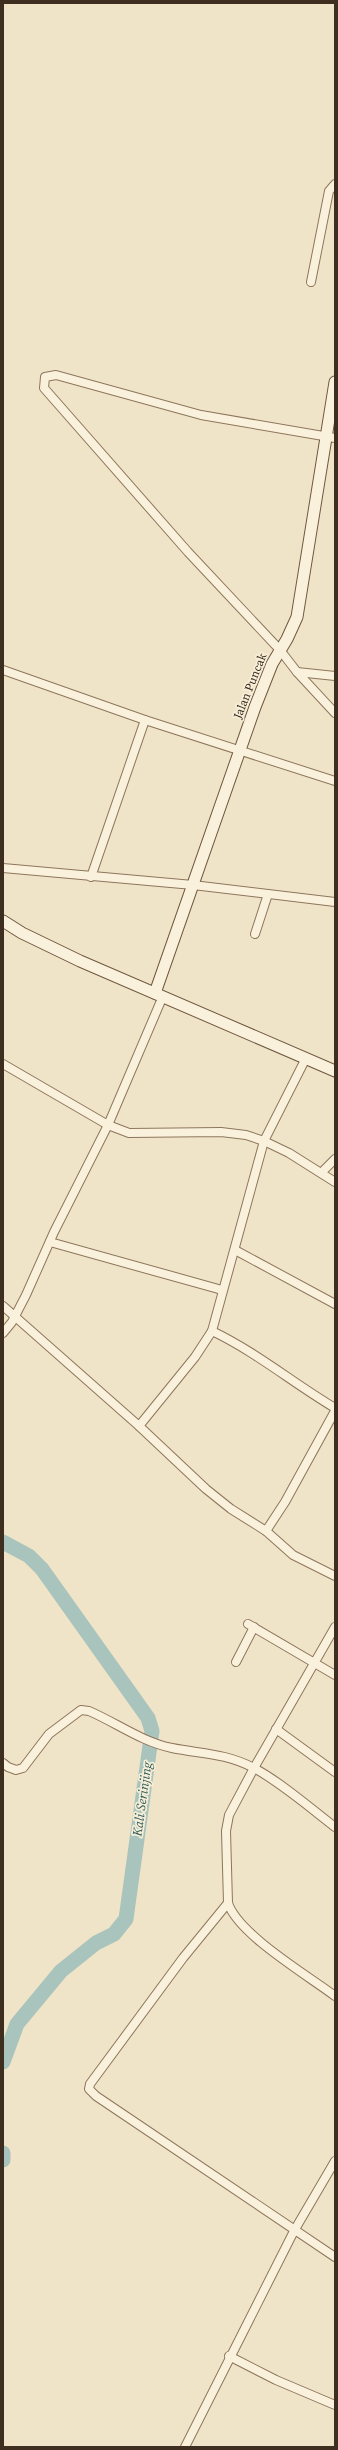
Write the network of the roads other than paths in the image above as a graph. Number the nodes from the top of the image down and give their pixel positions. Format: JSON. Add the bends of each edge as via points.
{"nodes":[{"id":1,"x":335,"y":184,"type":"edge"},
{"id":2,"x":311,"y":282,"type":"dead end"},
{"id":3,"x":335,"y":382,"type":"edge"},
{"id":4,"x":330,"y":437,"type":"edge"},
{"id":5,"x":280,"y":650,"type":"junction"},
{"id":6,"x":3,"y":670,"type":"edge"},
{"id":7,"x":297,"y":672,"type":"junction"},
{"id":8,"x":335,"y":676,"type":"edge"},
{"id":9,"x":335,"y":713,"type":"edge"},
{"id":10,"x":144,"y":720,"type":"junction"},
{"id":11,"x":240,"y":750,"type":"junction"},
{"id":12,"x":335,"y":781,"type":"edge"},
{"id":13,"x":3,"y":868,"type":"edge"},
{"id":14,"x":91,"y":877,"type":"junction"},
{"id":15,"x":193,"y":885,"type":"junction"},
{"id":16,"x":268,"y":894,"type":"junction"},
{"id":17,"x":335,"y":902,"type":"edge"},
{"id":18,"x":3,"y":921,"type":"edge"},
{"id":19,"x":255,"y":934,"type":"dead end"},
{"id":20,"x":159,"y":995,"type":"junction"},
{"id":21,"x":306,"y":1058,"type":"junction"},
{"id":22,"x":3,"y":1064,"type":"edge"},
{"id":23,"x":335,"y":1071,"type":"edge"},
{"id":24,"x":111,"y":1120,"type":"junction"},
{"id":25,"x":264,"y":1141,"type":"junction"},
{"id":26,"x":335,"y":1159,"type":"edge"},
{"id":27,"x":320,"y":1173,"type":"junction"},
{"id":28,"x":335,"y":1182,"type":"edge"},
{"id":29,"x":50,"y":1242,"type":"junction"},
{"id":30,"x":235,"y":1250,"type":"junction"},
{"id":31,"x":222,"y":1290,"type":"junction"},
{"id":32,"x":335,"y":1304,"type":"edge"},
{"id":33,"x":3,"y":1306,"type":"edge"},
{"id":34,"x":9,"y":1325,"type":"edge"},
{"id":35,"x":212,"y":1331,"type":"junction"},
{"id":36,"x":335,"y":1409,"type":"edge"},
{"id":37,"x":139,"y":1426,"type":"junction"},
{"id":38,"x":266,"y":1531,"type":"junction"},
{"id":39,"x":335,"y":1576,"type":"edge"},
{"id":40,"x":335,"y":1626,"type":"edge"},
{"id":41,"x":236,"y":1662,"type":"dead end"},
{"id":42,"x":314,"y":1663,"type":"junction"},
{"id":43,"x":335,"y":1675,"type":"edge"},
{"id":44,"x":276,"y":1729,"type":"junction"},
{"id":45,"x":3,"y":1763,"type":"edge"},
{"id":46,"x":254,"y":1768,"type":"junction"},
{"id":47,"x":335,"y":1772,"type":"edge"},
{"id":48,"x":335,"y":1827,"type":"edge"},
{"id":49,"x":228,"y":1903,"type":"junction"},
{"id":50,"x":335,"y":1996,"type":"edge"},
{"id":51,"x":335,"y":2161,"type":"edge"},
{"id":52,"x":294,"y":2231,"type":"junction"},
{"id":53,"x":335,"y":2257,"type":"edge"},
{"id":54,"x":230,"y":2356,"type":"junction"},
{"id":55,"x":335,"y":2405,"type":"edge"},
{"id":56,"x":185,"y":2447,"type":"edge"}],
"edges":[{"from":1,"to":2,"type":"street","via":[[329,191]]},
{"from":3,"to":4,"type":"street","name":"Jalan Puncak"},
{"from":4,"to":5,"type":"street","name":"Jalan Puncak","via":[[300,602],[292,629]]},
{"from":4,"to":5,"type":"street","via":[[201,415],[56,375],[45,377],[44,381],[44,388],[167,529]]},
{"from":5,"to":7,"type":"street"},
{"from":5,"to":11,"type":"street","name":"Jalan Puncak","via":[[265,680]]},
{"from":6,"to":10,"type":"street"},
{"from":7,"to":8,"type":"street"},
{"from":7,"to":9,"type":"street"},
{"from":10,"to":11,"type":"street"},
{"from":10,"to":14,"type":"street"},
{"from":11,"to":12,"type":"street"},
{"from":11,"to":15,"type":"street","name":"Jalan Puncak"},
{"from":13,"to":14,"type":"street"},
{"from":14,"to":15,"type":"street"},
{"from":15,"to":16,"type":"street"},
{"from":15,"to":20,"type":"street","name":"Jalan Puncak"},
{"from":16,"to":17,"type":"street"},
{"from":16,"to":19,"type":"street"},
{"from":18,"to":20,"type":"street","via":[[80,961]]},
{"from":20,"to":21,"type":"street"},
{"from":20,"to":24,"type":"street"},
{"from":21,"to":23,"type":"street"},
{"from":21,"to":25,"type":"street"},
{"from":22,"to":24,"type":"street"},
{"from":24,"to":25,"type":"street","via":[[129,1133],[221,1132],[246,1135]]},
{"from":24,"to":29,"type":"street"},
{"from":25,"to":27,"type":"street"},
{"from":25,"to":30,"type":"street"},
{"from":26,"to":27,"type":"street"},
{"from":27,"to":28,"type":"street"},
{"from":29,"to":31,"type":"street"},
{"from":29,"to":34,"type":"street"},
{"from":30,"to":31,"type":"street"},
{"from":30,"to":32,"type":"street"},
{"from":31,"to":35,"type":"street"},
{"from":33,"to":34,"type":"street"},
{"from":34,"to":37,"type":"street"},
{"from":35,"to":36,"type":"street","via":[[278,1369]]},
{"from":35,"to":37,"type":"street","via":[[195,1357]]},
{"from":36,"to":38,"type":"street","via":[[285,1502]]},
{"from":37,"to":38,"type":"street","via":[[206,1489],[232,1510]]},
{"from":38,"to":39,"type":"street","via":[[293,1555]]},
{"from":40,"to":42,"type":"street"},
{"from":41,"to":42,"type":"street","via":[[251,1626]]},
{"from":42,"to":43,"type":"street"},
{"from":42,"to":44,"type":"street"},
{"from":44,"to":46,"type":"street"},
{"from":44,"to":47,"type":"street"},
{"from":45,"to":46,"type":"street","via":[[16,1770],[23,1768],[49,1734],[81,1710],[99,1715],[154,1743],[226,1757]]},
{"from":46,"to":48,"type":"street"},
{"from":46,"to":49,"type":"street","via":[[227,1823]]},
{"from":49,"to":50,"type":"street","via":[[241,1925]]},
{"from":49,"to":52,"type":"street","via":[[90,2084],[89,2089]]},
{"from":51,"to":52,"type":"street"},
{"from":52,"to":53,"type":"street"},
{"from":52,"to":54,"type":"street"},
{"from":54,"to":55,"type":"street","via":[[276,2380]]},
{"from":54,"to":56,"type":"street"}]}
